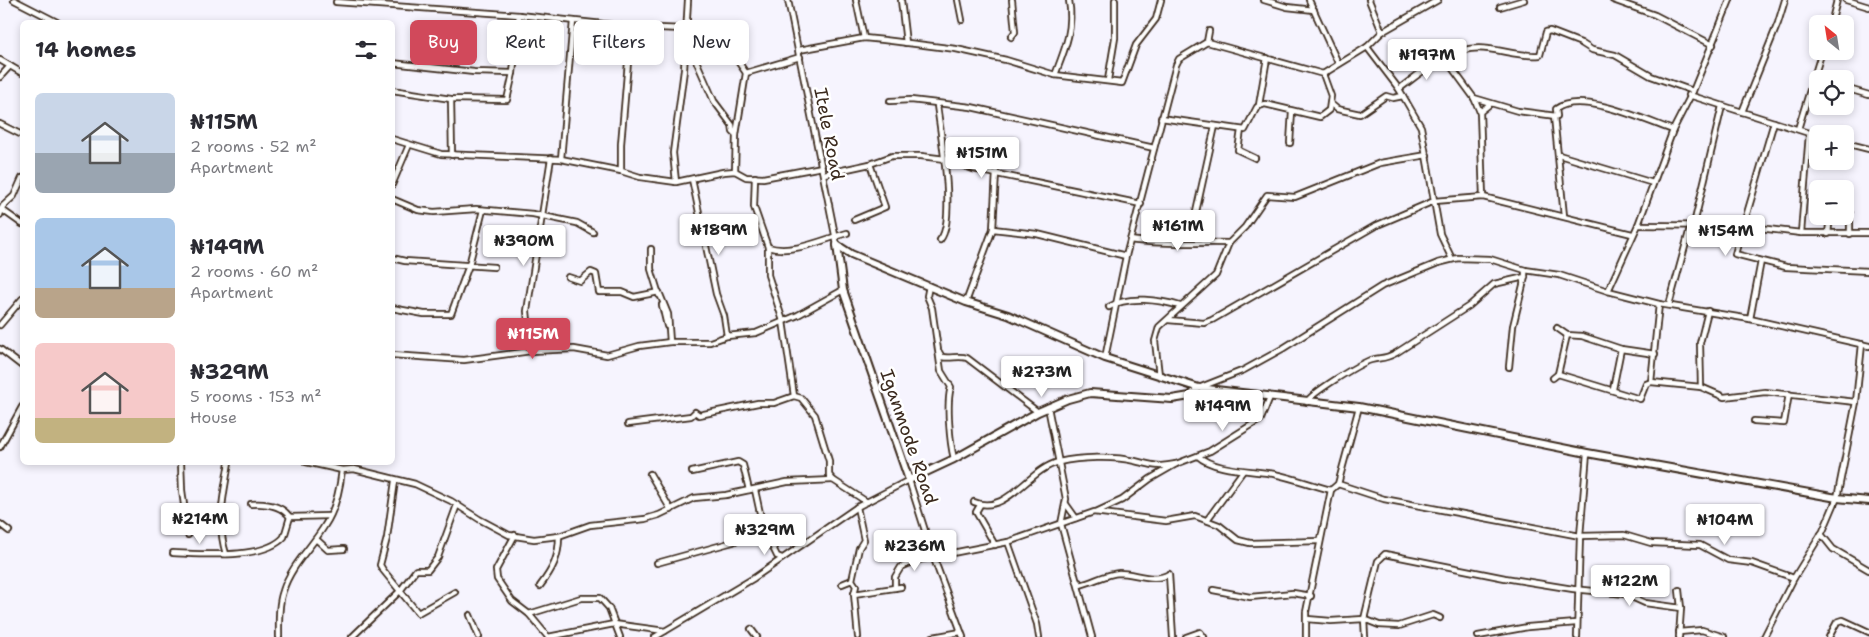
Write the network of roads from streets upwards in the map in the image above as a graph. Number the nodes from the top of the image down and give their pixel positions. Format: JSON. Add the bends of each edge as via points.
{"nodes":[{"id":1,"x":14,"y":0,"type":"edge"},
{"id":2,"x":688,"y":0,"type":"edge"},
{"id":3,"x":788,"y":0,"type":"edge"},
{"id":4,"x":856,"y":0,"type":"edge"},
{"id":5,"x":902,"y":0,"type":"edge"},
{"id":6,"x":958,"y":0,"type":"edge"},
{"id":7,"x":1012,"y":0,"type":"edge"},
{"id":8,"x":1068,"y":0,"type":"edge"},
{"id":9,"x":1115,"y":0,"type":"edge"},
{"id":10,"x":1161,"y":0,"type":"edge"},
{"id":11,"x":1264,"y":0,"type":"edge"},
{"id":12,"x":1309,"y":0,"type":"edge"},
{"id":13,"x":1368,"y":0,"type":"edge"},
{"id":14,"x":1438,"y":0,"type":"edge"},
{"id":15,"x":1524,"y":0,"type":"edge"},
{"id":16,"x":1613,"y":0,"type":"edge"},
{"id":17,"x":1730,"y":0,"type":"edge"},
{"id":18,"x":1785,"y":0,"type":"edge"},
{"id":19,"x":1837,"y":0,"type":"edge"},
{"id":20,"x":1846,"y":0,"type":"edge"},
{"id":21,"x":336,"y":2,"type":"dead end"},
{"id":22,"x":1430,"y":2,"type":"edge"},
{"id":23,"x":1500,"y":7,"type":"dead end"},
{"id":24,"x":1869,"y":7,"type":"edge"},
{"id":25,"x":1314,"y":10,"type":"junction"},
{"id":26,"x":519,"y":15,"type":"junction"},
{"id":27,"x":1833,"y":15,"type":"edge"},
{"id":28,"x":52,"y":20,"type":"edge"},
{"id":29,"x":686,"y":20,"type":"edge"},
{"id":30,"x":962,"y":20,"type":"dead end"},
{"id":31,"x":573,"y":21,"type":"joint"},
{"id":32,"x":1209,"y":31,"type":"dead end"},
{"id":33,"x":1382,"y":32,"type":"junction"},
{"id":34,"x":1011,"y":37,"type":"dead end"},
{"id":35,"x":864,"y":38,"type":"junction"},
{"id":36,"x":1207,"y":42,"type":"junction"},
{"id":37,"x":906,"y":43,"type":"junction"},
{"id":38,"x":1713,"y":45,"type":"junction"},
{"id":39,"x":1367,"y":46,"type":"junction"},
{"id":40,"x":799,"y":50,"type":"junction"},
{"id":41,"x":800,"y":57,"type":"junction"},
{"id":42,"x":1444,"y":57,"type":"junction"},
{"id":43,"x":1267,"y":58,"type":"junction"},
{"id":44,"x":0,"y":60,"type":"edge"},
{"id":45,"x":395,"y":63,"type":"edge"},
{"id":46,"x":1338,"y":63,"type":"junction"},
{"id":47,"x":627,"y":65,"type":"edge"},
{"id":48,"x":684,"y":65,"type":"edge"},
{"id":49,"x":698,"y":65,"type":"edge"},
{"id":50,"x":740,"y":65,"type":"edge"},
{"id":51,"x":10,"y":66,"type":"junction"},
{"id":52,"x":20,"y":72,"type":"edge"},
{"id":53,"x":513,"y":72,"type":"junction"},
{"id":54,"x":746,"y":73,"type":"junction"},
{"id":55,"x":1323,"y":74,"type":"junction"},
{"id":56,"x":1055,"y":75,"type":"junction"},
{"id":57,"x":0,"y":77,"type":"edge"},
{"id":58,"x":1108,"y":80,"type":"junction"},
{"id":59,"x":1399,"y":89,"type":"junction"},
{"id":60,"x":395,"y":90,"type":"edge"},
{"id":61,"x":1854,"y":91,"type":"edge"},
{"id":62,"x":1809,"y":92,"type":"edge"},
{"id":63,"x":1691,"y":93,"type":"junction"},
{"id":64,"x":1869,"y":95,"type":"edge"},
{"id":65,"x":1403,"y":96,"type":"junction"},
{"id":66,"x":1474,"y":98,"type":"junction"},
{"id":67,"x":451,"y":99,"type":"junction"},
{"id":68,"x":890,"y":101,"type":"dead end"},
{"id":69,"x":1331,"y":104,"type":"junction"},
{"id":70,"x":1490,"y":104,"type":"junction"},
{"id":71,"x":937,"y":105,"type":"junction"},
{"id":72,"x":1259,"y":105,"type":"junction"},
{"id":73,"x":1722,"y":106,"type":"junction"},
{"id":74,"x":1292,"y":111,"type":"junction"},
{"id":75,"x":1480,"y":112,"type":"junction"},
{"id":76,"x":1742,"y":112,"type":"junction"},
{"id":77,"x":1557,"y":116,"type":"junction"},
{"id":78,"x":1161,"y":118,"type":"junction"},
{"id":79,"x":1774,"y":122,"type":"junction"},
{"id":80,"x":0,"y":124,"type":"edge"},
{"id":81,"x":1215,"y":126,"type":"junction"},
{"id":82,"x":1798,"y":129,"type":"junction"},
{"id":83,"x":1241,"y":130,"type":"junction"},
{"id":84,"x":1673,"y":130,"type":"junction"},
{"id":85,"x":20,"y":134,"type":"edge"},
{"id":86,"x":1809,"y":134,"type":"joint"},
{"id":87,"x":736,"y":135,"type":"junction"},
{"id":88,"x":395,"y":140,"type":"edge"},
{"id":89,"x":1290,"y":144,"type":"dead end"},
{"id":90,"x":409,"y":145,"type":"junction"},
{"id":91,"x":1854,"y":145,"type":"edge"},
{"id":92,"x":1154,"y":148,"type":"junction"},
{"id":93,"x":1869,"y":149,"type":"edge"},
{"id":94,"x":452,"y":155,"type":"junction"},
{"id":95,"x":1427,"y":155,"type":"junction"},
{"id":96,"x":1559,"y":155,"type":"junction"},
{"id":97,"x":550,"y":158,"type":"junction"},
{"id":98,"x":1255,"y":158,"type":"dead end"},
{"id":99,"x":560,"y":159,"type":"junction"},
{"id":100,"x":945,"y":159,"type":"junction"},
{"id":101,"x":870,"y":164,"type":"junction"},
{"id":102,"x":822,"y":167,"type":"junction"},
{"id":103,"x":621,"y":170,"type":"junction"},
{"id":104,"x":735,"y":171,"type":"junction"},
{"id":105,"x":996,"y":172,"type":"junction"},
{"id":106,"x":824,"y":174,"type":"junction"},
{"id":107,"x":395,"y":177,"type":"edge"},
{"id":108,"x":755,"y":177,"type":"junction"},
{"id":109,"x":692,"y":179,"type":"junction"},
{"id":110,"x":20,"y":182,"type":"edge"},
{"id":111,"x":676,"y":182,"type":"junction"},
{"id":112,"x":1653,"y":182,"type":"junction"},
{"id":113,"x":1483,"y":197,"type":"junction"},
{"id":114,"x":395,"y":200,"type":"edge"},
{"id":115,"x":1434,"y":201,"type":"junction"},
{"id":116,"x":1141,"y":204,"type":"junction"},
{"id":117,"x":2,"y":208,"type":"edge"},
{"id":118,"x":483,"y":210,"type":"junction"},
{"id":119,"x":0,"y":215,"type":"edge"},
{"id":120,"x":1174,"y":215,"type":"dead end"},
{"id":121,"x":1564,"y":216,"type":"junction"},
{"id":122,"x":541,"y":217,"type":"junction"},
{"id":123,"x":854,"y":220,"type":"dead end"},
{"id":124,"x":20,"y":222,"type":"edge"},
{"id":125,"x":1638,"y":225,"type":"junction"},
{"id":126,"x":1829,"y":225,"type":"edge"},
{"id":127,"x":1850,"y":225,"type":"edge"},
{"id":128,"x":1691,"y":226,"type":"junction"},
{"id":129,"x":1743,"y":226,"type":"junction"},
{"id":130,"x":993,"y":229,"type":"junction"},
{"id":131,"x":593,"y":232,"type":"dead end"},
{"id":132,"x":847,"y":233,"type":"dead end"},
{"id":133,"x":1801,"y":233,"type":"junction"},
{"id":134,"x":1869,"y":233,"type":"edge"},
{"id":135,"x":1632,"y":234,"type":"junction"},
{"id":136,"x":1828,"y":234,"type":"junction"},
{"id":137,"x":1850,"y":234,"type":"junction"},
{"id":138,"x":834,"y":236,"type":"junction"},
{"id":139,"x":940,"y":240,"type":"dead end"},
{"id":140,"x":1130,"y":240,"type":"junction"},
{"id":141,"x":1229,"y":243,"type":"junction"},
{"id":142,"x":837,"y":245,"type":"junction"},
{"id":143,"x":768,"y":247,"type":"junction"},
{"id":144,"x":650,"y":250,"type":"dead end"},
{"id":145,"x":851,"y":254,"type":"junction"},
{"id":146,"x":839,"y":256,"type":"junction"},
{"id":147,"x":1126,"y":256,"type":"junction"},
{"id":148,"x":395,"y":259,"type":"edge"},
{"id":149,"x":1452,"y":259,"type":"junction"},
{"id":150,"x":1761,"y":261,"type":"junction"},
{"id":151,"x":469,"y":265,"type":"junction"},
{"id":152,"x":494,"y":267,"type":"dead end"},
{"id":153,"x":1525,"y":270,"type":"junction"},
{"id":154,"x":1869,"y":271,"type":"edge"},
{"id":155,"x":568,"y":277,"type":"dead end"},
{"id":156,"x":1525,"y":277,"type":"junction"},
{"id":157,"x":929,"y":286,"type":"junction"},
{"id":158,"x":843,"y":290,"type":"junction"},
{"id":159,"x":1608,"y":291,"type":"junction"},
{"id":160,"x":659,"y":292,"type":"junction"},
{"id":161,"x":20,"y":300,"type":"edge"},
{"id":162,"x":966,"y":302,"type":"junction"},
{"id":163,"x":1116,"y":302,"type":"junction"},
{"id":164,"x":1659,"y":304,"type":"junction"},
{"id":165,"x":1669,"y":305,"type":"junction"},
{"id":166,"x":1180,"y":306,"type":"junction"},
{"id":167,"x":1109,"y":307,"type":"dead end"},
{"id":168,"x":395,"y":308,"type":"edge"},
{"id":169,"x":1708,"y":311,"type":"junction"},
{"id":170,"x":1750,"y":319,"type":"junction"},
{"id":171,"x":1168,"y":320,"type":"junction"},
{"id":172,"x":784,"y":321,"type":"junction"},
{"id":173,"x":0,"y":325,"type":"edge"},
{"id":174,"x":1557,"y":328,"type":"dead end"},
{"id":175,"x":1567,"y":335,"type":"junction"},
{"id":176,"x":727,"y":336,"type":"junction"},
{"id":177,"x":670,"y":342,"type":"junction"},
{"id":178,"x":1862,"y":344,"type":"junction"},
{"id":179,"x":1869,"y":346,"type":"edge"},
{"id":180,"x":0,"y":349,"type":"edge"},
{"id":181,"x":1621,"y":349,"type":"junction"},
{"id":182,"x":531,"y":351,"type":"junction"},
{"id":183,"x":938,"y":351,"type":"junction"},
{"id":184,"x":1655,"y":354,"type":"junction"},
{"id":185,"x":395,"y":355,"type":"edge"},
{"id":186,"x":1105,"y":358,"type":"junction"},
{"id":187,"x":20,"y":364,"type":"edge"},
{"id":188,"x":1509,"y":367,"type":"dead end"},
{"id":189,"x":1558,"y":374,"type":"junction"},
{"id":190,"x":1159,"y":375,"type":"junction"},
{"id":191,"x":1553,"y":378,"type":"dead end"},
{"id":192,"x":1651,"y":382,"type":"junction"},
{"id":193,"x":1701,"y":387,"type":"junction"},
{"id":194,"x":1199,"y":388,"type":"junction"},
{"id":195,"x":1613,"y":389,"type":"junction"},
{"id":196,"x":1789,"y":394,"type":"junction"},
{"id":197,"x":794,"y":396,"type":"junction"},
{"id":198,"x":1270,"y":397,"type":"junction"},
{"id":199,"x":1307,"y":402,"type":"junction"},
{"id":200,"x":1856,"y":402,"type":"junction"},
{"id":201,"x":1048,"y":407,"type":"junction"},
{"id":202,"x":1359,"y":407,"type":"junction"},
{"id":203,"x":20,"y":411,"type":"edge"},
{"id":204,"x":1038,"y":412,"type":"junction"},
{"id":205,"x":1754,"y":421,"type":"dead end"},
{"id":206,"x":628,"y":424,"type":"dead end"},
{"id":207,"x":0,"y":447,"type":"edge"},
{"id":208,"x":1587,"y":453,"type":"junction"},
{"id":209,"x":1198,"y":456,"type":"junction"},
{"id":210,"x":954,"y":460,"type":"junction"},
{"id":211,"x":1058,"y":462,"type":"junction"},
{"id":212,"x":1176,"y":464,"type":"junction"},
{"id":213,"x":181,"y":465,"type":"edge"},
{"id":214,"x":228,"y":465,"type":"edge"},
{"id":215,"x":320,"y":465,"type":"edge"},
{"id":216,"x":354,"y":465,"type":"edge"},
{"id":217,"x":1678,"y":467,"type":"dead end"},
{"id":218,"x":354,"y":469,"type":"junction"},
{"id":219,"x":342,"y":470,"type":"junction"},
{"id":220,"x":1243,"y":471,"type":"junction"},
{"id":221,"x":692,"y":472,"type":"dead end"},
{"id":222,"x":650,"y":474,"type":"dead end"},
{"id":223,"x":829,"y":475,"type":"junction"},
{"id":224,"x":825,"y":480,"type":"junction"},
{"id":225,"x":833,"y":480,"type":"junction"},
{"id":226,"x":909,"y":480,"type":"junction"},
{"id":227,"x":395,"y":481,"type":"junction"},
{"id":228,"x":1338,"y":484,"type":"junction"},
{"id":229,"x":749,"y":490,"type":"junction"},
{"id":230,"x":756,"y":490,"type":"junction"},
{"id":231,"x":1331,"y":490,"type":"junction"},
{"id":232,"x":1837,"y":498,"type":"junction"},
{"id":233,"x":1869,"y":501,"type":"edge"},
{"id":234,"x":867,"y":502,"type":"junction"},
{"id":235,"x":974,"y":502,"type":"dead end"},
{"id":236,"x":251,"y":504,"type":"dead end"},
{"id":237,"x":1066,"y":504,"type":"junction"},
{"id":238,"x":980,"y":505,"type":"junction"},
{"id":239,"x":457,"y":506,"type":"junction"},
{"id":240,"x":857,"y":507,"type":"junction"},
{"id":241,"x":670,"y":510,"type":"junction"},
{"id":242,"x":1094,"y":512,"type":"junction"},
{"id":243,"x":329,"y":516,"type":"junction"},
{"id":244,"x":290,"y":517,"type":"junction"},
{"id":245,"x":1076,"y":518,"type":"junction"},
{"id":246,"x":1207,"y":520,"type":"junction"},
{"id":247,"x":0,"y":524,"type":"edge"},
{"id":248,"x":1061,"y":524,"type":"junction"},
{"id":249,"x":763,"y":527,"type":"junction"},
{"id":250,"x":9,"y":531,"type":"dead end"},
{"id":251,"x":1821,"y":534,"type":"junction"},
{"id":252,"x":188,"y":535,"type":"dead end"},
{"id":253,"x":515,"y":535,"type":"junction"},
{"id":254,"x":559,"y":536,"type":"junction"},
{"id":255,"x":1580,"y":536,"type":"junction"},
{"id":256,"x":316,"y":539,"type":"junction"},
{"id":257,"x":1320,"y":541,"type":"junction"},
{"id":258,"x":1008,"y":542,"type":"junction"},
{"id":259,"x":994,"y":545,"type":"junction"},
{"id":260,"x":344,"y":550,"type":"dead end"},
{"id":261,"x":174,"y":553,"type":"dead end"},
{"id":262,"x":226,"y":554,"type":"junction"},
{"id":263,"x":933,"y":556,"type":"junction"},
{"id":264,"x":782,"y":558,"type":"junction"},
{"id":265,"x":657,"y":563,"type":"dead end"},
{"id":266,"x":1869,"y":570,"type":"edge"},
{"id":267,"x":1794,"y":578,"type":"junction"},
{"id":268,"x":852,"y":580,"type":"junction"},
{"id":269,"x":1079,"y":581,"type":"junction"},
{"id":270,"x":842,"y":584,"type":"dead end"},
{"id":271,"x":540,"y":586,"type":"dead end"},
{"id":272,"x":902,"y":587,"type":"dead end"},
{"id":273,"x":895,"y":588,"type":"junction"},
{"id":274,"x":1580,"y":589,"type":"junction"},
{"id":275,"x":1213,"y":590,"type":"dead end"},
{"id":276,"x":1680,"y":590,"type":"dead end"},
{"id":277,"x":400,"y":591,"type":"junction"},
{"id":278,"x":455,"y":592,"type":"dead end"},
{"id":279,"x":854,"y":594,"type":"junction"},
{"id":280,"x":1311,"y":596,"type":"junction"},
{"id":281,"x":1681,"y":608,"type":"junction"},
{"id":282,"x":530,"y":614,"type":"junction"},
{"id":283,"x":470,"y":616,"type":"dead end"},
{"id":284,"x":612,"y":617,"type":"junction"},
{"id":285,"x":1440,"y":618,"type":"dead end"},
{"id":286,"x":1306,"y":619,"type":"junction"},
{"id":287,"x":1364,"y":619,"type":"junction"},
{"id":288,"x":1576,"y":623,"type":"junction"},
{"id":289,"x":614,"y":624,"type":"junction"},
{"id":290,"x":608,"y":625,"type":"junction"},
{"id":291,"x":751,"y":629,"type":"dead end"},
{"id":292,"x":666,"y":632,"type":"junction"},
{"id":293,"x":1869,"y":632,"type":"edge"},
{"id":294,"x":1679,"y":634,"type":"edge"},
{"id":295,"x":962,"y":635,"type":"edge"},
{"id":296,"x":1478,"y":636,"type":"dead end"},
{"id":297,"x":279,"y":637,"type":"edge"},
{"id":298,"x":352,"y":637,"type":"edge"},
{"id":299,"x":480,"y":637,"type":"edge"},
{"id":300,"x":548,"y":637,"type":"edge"},
{"id":301,"x":620,"y":637,"type":"edge"},
{"id":302,"x":655,"y":637,"type":"edge"},
{"id":303,"x":757,"y":637,"type":"edge"},
{"id":304,"x":858,"y":637,"type":"edge"},
{"id":305,"x":933,"y":637,"type":"edge"},
{"id":306,"x":1040,"y":637,"type":"edge"},
{"id":307,"x":1092,"y":637,"type":"edge"},
{"id":308,"x":1173,"y":637,"type":"edge"},
{"id":309,"x":1186,"y":637,"type":"edge"},
{"id":310,"x":1204,"y":637,"type":"edge"},
{"id":311,"x":1306,"y":637,"type":"edge"},
{"id":312,"x":1366,"y":637,"type":"edge"},
{"id":313,"x":1577,"y":637,"type":"edge"},
{"id":314,"x":1724,"y":637,"type":"edge"},
{"id":315,"x":1764,"y":637,"type":"edge"},
{"id":316,"x":1829,"y":637,"type":"edge"}],
"edges":[{"from":1,"to":28,"type":"street"},
{"from":2,"to":29,"type":"street"},
{"from":3,"to":40,"type":"street","name":"Itele Road"},
{"from":4,"to":35,"type":"street"},
{"from":5,"to":37,"type":"street"},
{"from":6,"to":30,"type":"street"},
{"from":7,"to":34,"type":"street","via":[[1015,32]]},
{"from":8,"to":56,"type":"street","via":[[1071,17],[1069,40]]},
{"from":9,"to":58,"type":"street","via":[[1115,38]]},
{"from":10,"to":58,"type":"street","via":[[1156,19],[1136,44],[1122,83]]},
{"from":11,"to":25,"type":"street"},
{"from":12,"to":25,"type":"street"},
{"from":13,"to":33,"type":"street"},
{"from":14,"to":22,"type":"street"},
{"from":15,"to":23,"type":"street"},
{"from":16,"to":38,"type":"street","via":[[1655,15]]},
{"from":17,"to":38,"type":"street"},
{"from":18,"to":76,"type":"street"},
{"from":19,"to":27,"type":"street"},
{"from":20,"to":24,"type":"street"},
{"from":21,"to":26,"type":"street"},
{"from":22,"to":33,"type":"street"},
{"from":25,"to":46,"type":"street"},
{"from":26,"to":31,"type":"street"},
{"from":26,"to":53,"type":"street"},
{"from":31,"to":99,"type":"street"},
{"from":32,"to":36,"type":"street"},
{"from":33,"to":39,"type":"street"},
{"from":35,"to":37,"type":"street"},
{"from":35,"to":40,"type":"street"},
{"from":36,"to":43,"type":"street"},
{"from":36,"to":78,"type":"street","via":[[1179,59]]},
{"from":37,"to":56,"type":"street","via":[[1006,60]]},
{"from":38,"to":63,"type":"street"},
{"from":39,"to":46,"type":"street"},
{"from":39,"to":59,"type":"street"},
{"from":40,"to":41,"type":"street","name":"Itele Road"},
{"from":41,"to":54,"type":"street"},
{"from":41,"to":102,"type":"street","name":"Itele Road"},
{"from":42,"to":59,"type":"street"},
{"from":42,"to":63,"type":"street","via":[[1469,48],[1537,56],[1541,53],[1546,32],[1550,31],[1592,50],[1615,55],[1651,76]]},
{"from":42,"to":66,"type":"street"},
{"from":43,"to":55,"type":"street"},
{"from":43,"to":72,"type":"street"},
{"from":44,"to":51,"type":"street"},
{"from":45,"to":53,"type":"street","via":[[474,72]]},
{"from":46,"to":55,"type":"street"},
{"from":47,"to":103,"type":"street","via":[[620,144]]},
{"from":48,"to":111,"type":"street","via":[[673,153]]},
{"from":49,"to":87,"type":"street","via":[[714,101]]},
{"from":50,"to":54,"type":"street"},
{"from":51,"to":52,"type":"street"},
{"from":51,"to":57,"type":"street"},
{"from":53,"to":67,"type":"street","via":[[507,100]]},
{"from":54,"to":87,"type":"street"},
{"from":55,"to":69,"type":"street"},
{"from":56,"to":58,"type":"street"},
{"from":59,"to":65,"type":"street"},
{"from":60,"to":67,"type":"street"},
{"from":61,"to":64,"type":"street"},
{"from":62,"to":82,"type":"street"},
{"from":63,"to":73,"type":"street"},
{"from":63,"to":84,"type":"street"},
{"from":65,"to":69,"type":"street","via":[[1386,96],[1360,114],[1337,109]]},
{"from":65,"to":95,"type":"street","via":[[1421,127]]},
{"from":66,"to":70,"type":"street"},
{"from":66,"to":75,"type":"street"},
{"from":67,"to":94,"type":"street"},
{"from":68,"to":71,"type":"street","via":[[911,100]]},
{"from":69,"to":74,"type":"street","via":[[1327,114],[1320,117]]},
{"from":70,"to":75,"type":"street"},
{"from":70,"to":77,"type":"street"},
{"from":71,"to":92,"type":"street","via":[[971,106]]},
{"from":71,"to":100,"type":"street"},
{"from":72,"to":74,"type":"street"},
{"from":72,"to":83,"type":"street","via":[[1248,128]]},
{"from":73,"to":76,"type":"street"},
{"from":73,"to":128,"type":"street"},
{"from":74,"to":89,"type":"street"},
{"from":75,"to":113,"type":"street"},
{"from":76,"to":79,"type":"street"},
{"from":77,"to":84,"type":"street","via":[[1556,109],[1561,106],[1586,102]]},
{"from":77,"to":96,"type":"street","via":[[1554,116]]},
{"from":78,"to":81,"type":"street"},
{"from":78,"to":92,"type":"street"},
{"from":79,"to":82,"type":"street"},
{"from":79,"to":129,"type":"street"},
{"from":80,"to":85,"type":"street"},
{"from":81,"to":83,"type":"street"},
{"from":81,"to":120,"type":"street","via":[[1196,212],[1194,216]]},
{"from":82,"to":86,"type":"street"},
{"from":83,"to":98,"type":"street","via":[[1238,150]]},
{"from":84,"to":112,"type":"street"},
{"from":86,"to":133,"type":"street"},
{"from":87,"to":104,"type":"street"},
{"from":88,"to":90,"type":"street"},
{"from":90,"to":94,"type":"street"},
{"from":90,"to":107,"type":"street"},
{"from":91,"to":93,"type":"street"},
{"from":92,"to":116,"type":"street"},
{"from":94,"to":97,"type":"street"},
{"from":95,"to":115,"type":"street"},
{"from":95,"to":141,"type":"street","via":[[1380,163],[1295,197],[1268,195]]},
{"from":96,"to":112,"type":"street"},
{"from":96,"to":121,"type":"street"},
{"from":97,"to":99,"type":"street"},
{"from":97,"to":122,"type":"street"},
{"from":99,"to":103,"type":"street"},
{"from":100,"to":101,"type":"street","via":[[892,156]]},
{"from":100,"to":105,"type":"street"},
{"from":100,"to":139,"type":"street","via":[[947,212],[944,236]]},
{"from":101,"to":106,"type":"street"},
{"from":101,"to":123,"type":"street","via":[[885,206]]},
{"from":102,"to":106,"type":"street","name":"Itele Road"},
{"from":102,"to":108,"type":"street","via":[[788,175]]},
{"from":103,"to":111,"type":"street","via":[[640,177]]},
{"from":104,"to":108,"type":"street","via":[[746,177]]},
{"from":104,"to":109,"type":"street"},
{"from":105,"to":116,"type":"street"},
{"from":105,"to":130,"type":"street"},
{"from":106,"to":138,"type":"street","name":"Itele Road"},
{"from":108,"to":143,"type":"street","via":[[754,207]]},
{"from":109,"to":111,"type":"street"},
{"from":109,"to":176,"type":"street"},
{"from":110,"to":117,"type":"street","via":[[14,196]]},
{"from":112,"to":125,"type":"street"},
{"from":113,"to":115,"type":"street"},
{"from":113,"to":121,"type":"street"},
{"from":114,"to":118,"type":"street","via":[[418,210],[434,212]]},
{"from":115,"to":149,"type":"street","via":[[1440,234]]},
{"from":115,"to":171,"type":"street","via":[[1375,226],[1212,320],[1204,323]]},
{"from":116,"to":140,"type":"street"},
{"from":117,"to":119,"type":"street"},
{"from":117,"to":124,"type":"street"},
{"from":118,"to":122,"type":"street"},
{"from":118,"to":151,"type":"street"},
{"from":121,"to":135,"type":"street"},
{"from":122,"to":131,"type":"street","via":[[577,222]]},
{"from":122,"to":182,"type":"street","via":[[527,311]]},
{"from":125,"to":128,"type":"street"},
{"from":125,"to":135,"type":"street"},
{"from":126,"to":136,"type":"street"},
{"from":127,"to":137,"type":"street"},
{"from":128,"to":129,"type":"street"},
{"from":128,"to":165,"type":"street"},
{"from":129,"to":133,"type":"street"},
{"from":129,"to":150,"type":"street","via":[[1735,254]]},
{"from":130,"to":147,"type":"street","via":[[1037,234]]},
{"from":130,"to":162,"type":"street"},
{"from":132,"to":138,"type":"street"},
{"from":133,"to":136,"type":"street"},
{"from":134,"to":137,"type":"street"},
{"from":135,"to":159,"type":"street"},
{"from":136,"to":137,"type":"street"},
{"from":138,"to":142,"type":"street","name":"Itele Road"},
{"from":138,"to":143,"type":"street","via":[[791,248]]},
{"from":140,"to":141,"type":"street","via":[[1160,244]]},
{"from":140,"to":147,"type":"street"},
{"from":141,"to":166,"type":"street","via":[[1216,275]]},
{"from":142,"to":145,"type":"street"},
{"from":142,"to":146,"type":"street","name":"Iganmode Road"},
{"from":143,"to":172,"type":"street","via":[[769,280]]},
{"from":144,"to":160,"type":"street","via":[[651,269]]},
{"from":145,"to":146,"type":"street"},
{"from":145,"to":157,"type":"street"},
{"from":146,"to":158,"type":"street","name":"Iganmode Road"},
{"from":147,"to":163,"type":"street"},
{"from":148,"to":151,"type":"street"},
{"from":149,"to":153,"type":"street","via":[[1490,259]]},
{"from":149,"to":194,"type":"street","via":[[1374,290],[1282,349],[1244,370]]},
{"from":150,"to":154,"type":"street","via":[[1786,267]]},
{"from":150,"to":170,"type":"street"},
{"from":151,"to":152,"type":"street"},
{"from":151,"to":168,"type":"street","via":[[451,314],[424,314]]},
{"from":153,"to":156,"type":"street"},
{"from":153,"to":159,"type":"street","via":[[1559,275]]},
{"from":155,"to":160,"type":"street","via":[[580,281],[591,272],[596,274],[599,292],[622,292],[634,297]]},
{"from":156,"to":188,"type":"street","via":[[1513,326]]},
{"from":156,"to":199,"type":"street","via":[[1494,284],[1484,295],[1421,338],[1384,360],[1371,360],[1344,373],[1310,396]]},
{"from":157,"to":162,"type":"street"},
{"from":157,"to":183,"type":"street","via":[[927,296],[932,308]]},
{"from":158,"to":172,"type":"street"},
{"from":158,"to":226,"type":"street","name":"Iganmode Road"},
{"from":159,"to":164,"type":"street"},
{"from":160,"to":177,"type":"street","via":[[668,314]]},
{"from":161,"to":173,"type":"street"},
{"from":162,"to":186,"type":"street","via":[[1008,316]]},
{"from":163,"to":166,"type":"street","via":[[1159,300]]},
{"from":163,"to":167,"type":"street"},
{"from":163,"to":186,"type":"street"},
{"from":164,"to":165,"type":"street"},
{"from":164,"to":184,"type":"street"},
{"from":165,"to":169,"type":"street"},
{"from":166,"to":171,"type":"street"},
{"from":169,"to":170,"type":"street"},
{"from":169,"to":193,"type":"street","via":[[1699,347]]},
{"from":170,"to":178,"type":"street"},
{"from":171,"to":190,"type":"street","via":[[1159,327],[1155,341]]},
{"from":172,"to":176,"type":"street","via":[[756,333]]},
{"from":172,"to":197,"type":"street"},
{"from":174,"to":175,"type":"street"},
{"from":175,"to":181,"type":"street","via":[[1582,336]]},
{"from":175,"to":189,"type":"street"},
{"from":176,"to":177,"type":"street","via":[[710,342]]},
{"from":177,"to":182,"type":"street","via":[[606,355],[588,350]]},
{"from":178,"to":179,"type":"street"},
{"from":178,"to":200,"type":"street"},
{"from":180,"to":187,"type":"street"},
{"from":181,"to":184,"type":"street"},
{"from":181,"to":195,"type":"street"},
{"from":182,"to":185,"type":"street","via":[[464,360]]},
{"from":183,"to":204,"type":"street","via":[[942,357],[967,358]]},
{"from":183,"to":210,"type":"street","via":[[942,371],[951,387],[947,397],[951,422],[948,437]]},
{"from":184,"to":192,"type":"street"},
{"from":186,"to":190,"type":"street"},
{"from":189,"to":191,"type":"street"},
{"from":189,"to":195,"type":"street"},
{"from":190,"to":194,"type":"street"},
{"from":192,"to":193,"type":"street"},
{"from":192,"to":195,"type":"street","via":[[1646,384],[1640,399]]},
{"from":193,"to":196,"type":"street","via":[[1724,397],[1766,392]]},
{"from":194,"to":198,"type":"street"},
{"from":194,"to":201,"type":"street","via":[[1190,396],[1172,399],[1082,394]]},
{"from":196,"to":200,"type":"street"},
{"from":196,"to":205,"type":"street","via":[[1784,423]]},
{"from":197,"to":206,"type":"street","via":[[774,403]]},
{"from":197,"to":223,"type":"street","via":[[807,403],[815,415]]},
{"from":198,"to":199,"type":"street"},
{"from":198,"to":209,"type":"street","via":[[1261,419],[1210,452]]},
{"from":199,"to":202,"type":"street"},
{"from":200,"to":232,"type":"street"},
{"from":201,"to":204,"type":"street"},
{"from":201,"to":211,"type":"street"},
{"from":202,"to":208,"type":"street"},
{"from":202,"to":228,"type":"street"},
{"from":203,"to":207,"type":"street"},
{"from":204,"to":210,"type":"street"},
{"from":208,"to":232,"type":"street"},
{"from":208,"to":255,"type":"street"},
{"from":209,"to":212,"type":"street"},
{"from":209,"to":220,"type":"street"},
{"from":210,"to":226,"type":"street"},
{"from":211,"to":212,"type":"street","via":[[1108,457],[1158,468]]},
{"from":211,"to":237,"type":"street"},
{"from":211,"to":238,"type":"street","via":[[1026,480],[1008,498]]},
{"from":212,"to":242,"type":"street","via":[[1122,500]]},
{"from":213,"to":252,"type":"street"},
{"from":214,"to":262,"type":"street","via":[[220,533]]},
{"from":215,"to":219,"type":"street"},
{"from":216,"to":218,"type":"street"},
{"from":217,"to":232,"type":"street"},
{"from":218,"to":219,"type":"street"},
{"from":218,"to":227,"type":"street"},
{"from":219,"to":243,"type":"street"},
{"from":220,"to":231,"type":"street","via":[[1273,474]]},
{"from":220,"to":246,"type":"street"},
{"from":221,"to":229,"type":"street","via":[[738,462],[743,465]]},
{"from":222,"to":241,"type":"street"},
{"from":223,"to":224,"type":"street"},
{"from":223,"to":225,"type":"street"},
{"from":224,"to":225,"type":"street"},
{"from":224,"to":230,"type":"street","via":[[787,482]]},
{"from":225,"to":234,"type":"street"},
{"from":226,"to":234,"type":"street"},
{"from":226,"to":263,"type":"street","name":"Iganmode Road"},
{"from":227,"to":239,"type":"street","via":[[433,491]]},
{"from":227,"to":277,"type":"street","via":[[380,565]]},
{"from":228,"to":231,"type":"street"},
{"from":228,"to":255,"type":"street","via":[[1384,499]]},
{"from":229,"to":230,"type":"street"},
{"from":229,"to":241,"type":"street","via":[[694,498]]},
{"from":230,"to":249,"type":"street"},
{"from":231,"to":257,"type":"street"},
{"from":232,"to":233,"type":"street"},
{"from":232,"to":251,"type":"street"},
{"from":234,"to":240,"type":"street"},
{"from":235,"to":238,"type":"street"},
{"from":236,"to":244,"type":"street","via":[[270,505]]},
{"from":237,"to":245,"type":"street"},
{"from":237,"to":248,"type":"street"},
{"from":238,"to":259,"type":"street","via":[[976,512],[978,518]]},
{"from":239,"to":253,"type":"street","via":[[509,535]]},
{"from":239,"to":277,"type":"street","via":[[438,557],[428,570],[416,570]]},
{"from":240,"to":264,"type":"street"},
{"from":240,"to":268,"type":"street","via":[[864,540]]},
{"from":241,"to":254,"type":"street","via":[[645,519],[590,525]]},
{"from":242,"to":245,"type":"street"},
{"from":242,"to":246,"type":"street","via":[[1166,521],[1190,515]]},
{"from":243,"to":244,"type":"street"},
{"from":243,"to":256,"type":"street"},
{"from":244,"to":262,"type":"street","via":[[285,535],[279,542]]},
{"from":245,"to":248,"type":"street"},
{"from":246,"to":257,"type":"street","via":[[1225,528],[1238,540],[1250,543]]},
{"from":247,"to":250,"type":"street"},
{"from":248,"to":258,"type":"street"},
{"from":248,"to":269,"type":"street"},
{"from":249,"to":264,"type":"street","via":[[777,556]]},
{"from":249,"to":265,"type":"street","via":[[733,542]]},
{"from":251,"to":266,"type":"street","via":[[1833,549]]},
{"from":251,"to":267,"type":"street"},
{"from":253,"to":254,"type":"street","via":[[534,539]]},
{"from":253,"to":282,"type":"street","via":[[496,570],[496,577],[512,601]]},
{"from":254,"to":271,"type":"street","via":[[559,552],[554,567]]},
{"from":255,"to":267,"type":"street","via":[[1624,535],[1651,543],[1700,545],[1728,560],[1752,563]]},
{"from":255,"to":274,"type":"street"},
{"from":256,"to":260,"type":"street","via":[[328,550]]},
{"from":256,"to":297,"type":"street","via":[[295,567],[284,590]]},
{"from":257,"to":280,"type":"street"},
{"from":258,"to":259,"type":"street"},
{"from":258,"to":306,"type":"street"},
{"from":259,"to":263,"type":"street"},
{"from":261,"to":262,"type":"street"},
{"from":263,"to":273,"type":"street","via":[[901,567]]},
{"from":263,"to":295,"type":"street","name":"Iganmode Road"},
{"from":264,"to":292,"type":"street"},
{"from":267,"to":315,"type":"street"},
{"from":268,"to":270,"type":"street"},
{"from":268,"to":279,"type":"street","via":[[856,586]]},
{"from":269,"to":307,"type":"street"},
{"from":269,"to":308,"type":"street","via":[[1080,585],[1091,583],[1117,573],[1163,578],[1169,574]]},
{"from":272,"to":273,"type":"street"},
{"from":273,"to":279,"type":"street"},
{"from":274,"to":281,"type":"street","via":[[1625,594],[1645,603]]},
{"from":274,"to":287,"type":"street","via":[[1385,554],[1378,561]]},
{"from":274,"to":288,"type":"street"},
{"from":275,"to":280,"type":"street","via":[[1250,597]]},
{"from":276,"to":281,"type":"street"},
{"from":277,"to":278,"type":"street","via":[[418,614]]},
{"from":277,"to":298,"type":"street"},
{"from":279,"to":304,"type":"street"},
{"from":280,"to":286,"type":"street"},
{"from":281,"to":294,"type":"street"},
{"from":282,"to":284,"type":"street","via":[[591,597],[606,602]]},
{"from":282,"to":300,"type":"street"},
{"from":283,"to":299,"type":"street"},
{"from":284,"to":289,"type":"street"},
{"from":284,"to":290,"type":"street"},
{"from":285,"to":287,"type":"street","via":[[1433,615],[1399,626],[1378,625]]},
{"from":286,"to":287,"type":"street"},
{"from":286,"to":311,"type":"street"},
{"from":287,"to":312,"type":"street"},
{"from":288,"to":296,"type":"street"},
{"from":288,"to":313,"type":"street"},
{"from":289,"to":290,"type":"street"},
{"from":289,"to":292,"type":"street"},
{"from":289,"to":301,"type":"street"},
{"from":290,"to":300,"type":"street"},
{"from":291,"to":303,"type":"street"},
{"from":292,"to":302,"type":"street"},
{"from":293,"to":316,"type":"street","via":[[1843,620],[1837,622]]},
{"from":294,"to":314,"type":"street","via":[[1702,630]]},
{"from":295,"to":305,"type":"street"},
{"from":309,"to":310,"type":"street","via":[[1200,632]]}]}
